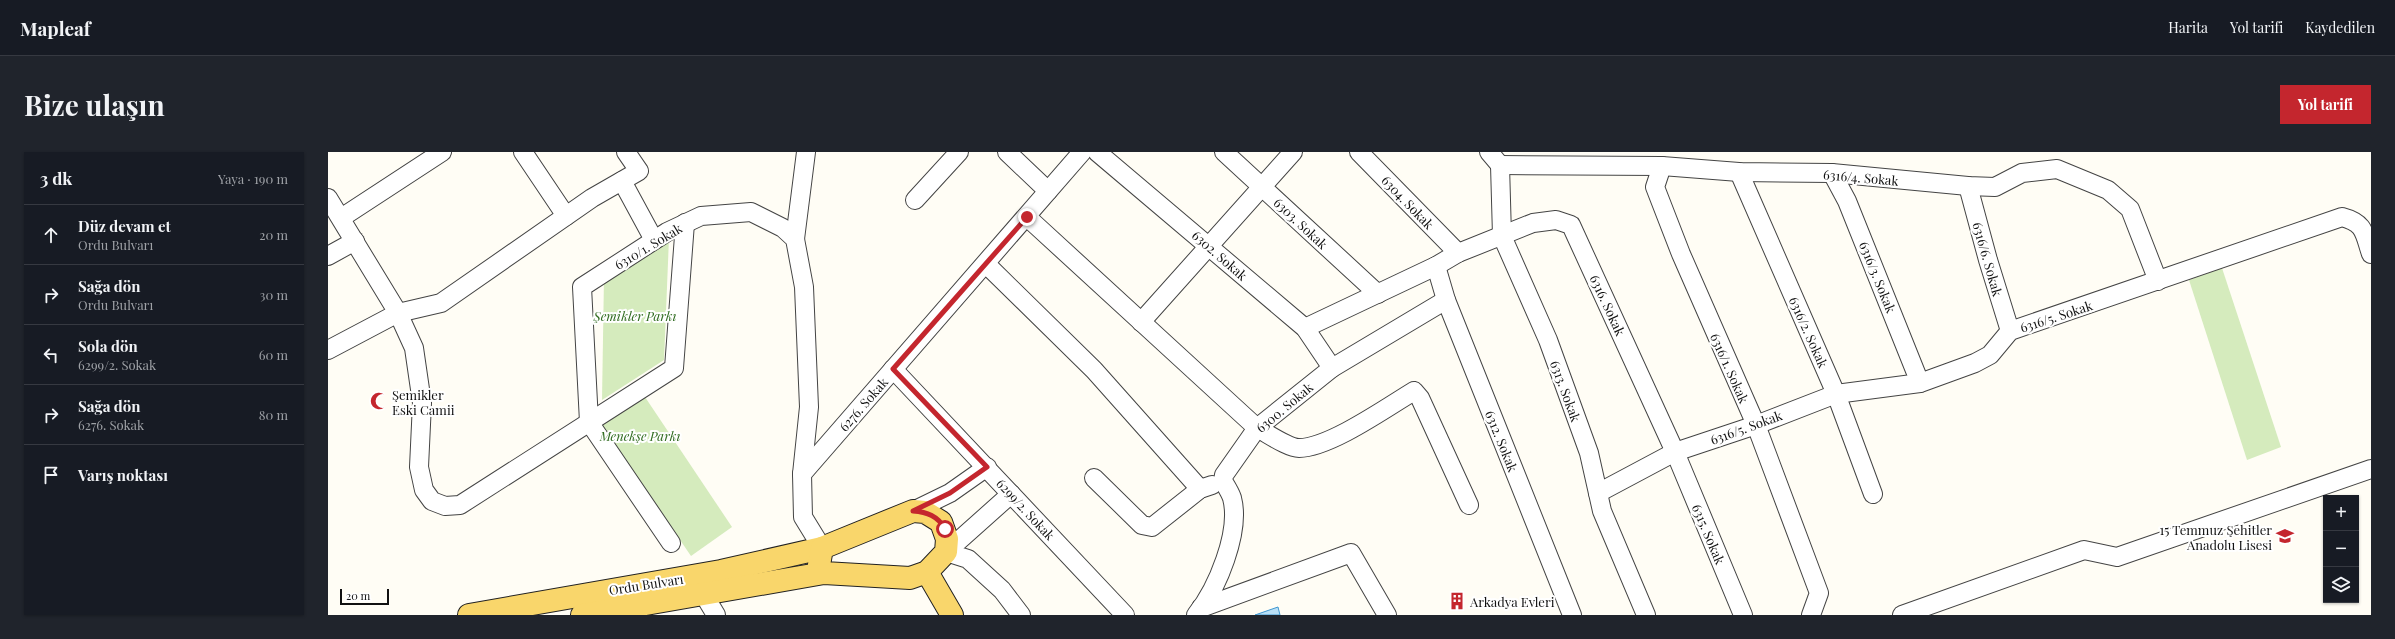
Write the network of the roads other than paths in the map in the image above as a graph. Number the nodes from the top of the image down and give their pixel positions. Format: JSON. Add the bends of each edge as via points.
{"nodes":[{"id":1,"x":442,"y":152,"type":"edge"},
{"id":2,"x":523,"y":152,"type":"edge"},
{"id":3,"x":626,"y":152,"type":"edge"},
{"id":4,"x":806,"y":152,"type":"edge"},
{"id":5,"x":959,"y":152,"type":"edge"},
{"id":6,"x":1007,"y":152,"type":"edge"},
{"id":7,"x":1082,"y":152,"type":"edge"},
{"id":8,"x":1097,"y":152,"type":"edge"},
{"id":9,"x":1224,"y":152,"type":"edge"},
{"id":10,"x":1293,"y":152,"type":"edge"},
{"id":11,"x":1359,"y":152,"type":"edge"},
{"id":12,"x":1495,"y":158,"type":"edge"},
{"id":13,"x":1662,"y":166,"type":"junction"},
{"id":14,"x":1739,"y":172,"type":"junction"},
{"id":15,"x":1832,"y":173,"type":"junction"},
{"id":16,"x":622,"y":181,"type":"junction"},
{"id":17,"x":1968,"y":186,"type":"junction"},
{"id":18,"x":1262,"y":187,"type":"junction"},
{"id":19,"x":1048,"y":191,"type":"junction"},
{"id":20,"x":328,"y":198,"type":"edge"},
{"id":21,"x":915,"y":200,"type":"dead end"},
{"id":22,"x":566,"y":216,"type":"junction"},
{"id":23,"x":1027,"y":217,"type":"junction"},
{"id":24,"x":341,"y":218,"type":"junction"},
{"id":25,"x":685,"y":223,"type":"junction"},
{"id":26,"x":1502,"y":236,"type":"junction"},
{"id":27,"x":795,"y":239,"type":"junction"},
{"id":28,"x":654,"y":240,"type":"junction"},
{"id":29,"x":355,"y":241,"type":"junction"},
{"id":30,"x":1209,"y":246,"type":"junction"},
{"id":31,"x":1458,"y":253,"type":"junction"},
{"id":32,"x":2371,"y":254,"type":"edge"},
{"id":33,"x":328,"y":256,"type":"edge"},
{"id":34,"x":986,"y":264,"type":"junction"},
{"id":35,"x":1436,"y":266,"type":"junction"},
{"id":36,"x":2158,"y":282,"type":"junction"},
{"id":37,"x":1378,"y":294,"type":"junction"},
{"id":38,"x":1446,"y":300,"type":"junction"},
{"id":39,"x":398,"y":313,"type":"junction"},
{"id":40,"x":1141,"y":322,"type":"junction"},
{"id":41,"x":1305,"y":328,"type":"junction"},
{"id":42,"x":2010,"y":331,"type":"junction"},
{"id":43,"x":328,"y":350,"type":"edge"},
{"id":44,"x":1332,"y":368,"type":"junction"},
{"id":45,"x":893,"y":369,"type":"junction"},
{"id":46,"x":1920,"y":383,"type":"junction"},
{"id":47,"x":1836,"y":394,"type":"junction"},
{"id":48,"x":589,"y":422,"type":"junction"},
{"id":49,"x":1756,"y":425,"type":"junction"},
{"id":50,"x":1257,"y":428,"type":"junction"},
{"id":51,"x":1675,"y":452,"type":"junction"},
{"id":52,"x":987,"y":467,"type":"junction"},
{"id":53,"x":2371,"y":469,"type":"edge"},
{"id":54,"x":802,"y":474,"type":"junction"},
{"id":55,"x":1094,"y":478,"type":"dead end"},
{"id":56,"x":1223,"y":481,"type":"junction"},
{"id":57,"x":1200,"y":489,"type":"junction"},
{"id":58,"x":1598,"y":493,"type":"junction"},
{"id":59,"x":1011,"y":494,"type":"junction"},
{"id":60,"x":1873,"y":494,"type":"dead end"},
{"id":61,"x":1469,"y":505,"type":"dead end"},
{"id":62,"x":913,"y":511,"type":"junction"},
{"id":63,"x":670,"y":543,"type":"dead end"},
{"id":64,"x":822,"y":548,"type":"junction"},
{"id":65,"x":946,"y":552,"type":"junction"},
{"id":66,"x":927,"y":572,"type":"junction"},
{"id":67,"x":824,"y":573,"type":"junction"},
{"id":68,"x":704,"y":595,"type":"junction"},
{"id":69,"x":1198,"y":612,"type":"edge"},
{"id":70,"x":469,"y":615,"type":"edge"},
{"id":71,"x":582,"y":615,"type":"edge"},
{"id":72,"x":716,"y":615,"type":"edge"},
{"id":73,"x":952,"y":615,"type":"edge"},
{"id":74,"x":1021,"y":615,"type":"edge"},
{"id":75,"x":1125,"y":615,"type":"edge"},
{"id":76,"x":1388,"y":615,"type":"edge"},
{"id":77,"x":1572,"y":615,"type":"edge"},
{"id":78,"x":1646,"y":615,"type":"edge"},
{"id":79,"x":1743,"y":615,"type":"edge"},
{"id":80,"x":1811,"y":615,"type":"edge"},
{"id":81,"x":1902,"y":615,"type":"edge"}],
"edges":[{"from":1,"to":24,"type":"street"},
{"from":2,"to":22,"type":"street"},
{"from":3,"to":16,"type":"street","via":[[638,172]]},
{"from":4,"to":27,"type":"street"},
{"from":5,"to":21,"type":"street"},
{"from":6,"to":19,"type":"street"},
{"from":7,"to":19,"type":"street","name":"6276. Sokak"},
{"from":8,"to":30,"type":"street","name":"6302. Sokak"},
{"from":9,"to":18,"type":"street","name":"6303. Sokak"},
{"from":10,"to":18,"type":"street"},
{"from":11,"to":31,"type":"street","name":"6304. Sokak"},
{"from":12,"to":13,"type":"street","name":"6316/4. Sokak"},
{"from":12,"to":26,"type":"street","name":"6313. Sokak"},
{"from":13,"to":14,"type":"street","name":"6316/4. Sokak"},
{"from":13,"to":49,"type":"street","name":"6316/1. Sokak","via":[[1655,186],[1687,268]]},
{"from":14,"to":15,"type":"street","name":"6316/4. Sokak"},
{"from":14,"to":47,"type":"street","name":"6316/2. Sokak"},
{"from":15,"to":17,"type":"street","name":"6316/4. Sokak"},
{"from":15,"to":46,"type":"street","name":"6316/3. Sokak","via":[[1847,201]]},
{"from":16,"to":22,"type":"street"},
{"from":16,"to":28,"type":"street"},
{"from":17,"to":36,"type":"street","name":"6316/4. Sokak","via":[[1994,187],[2022,173],[2057,169],[2108,190],[2130,209]]},
{"from":17,"to":42,"type":"street","name":"6316/6. Sokak"},
{"from":18,"to":30,"type":"street"},
{"from":18,"to":37,"type":"street","name":"6303. Sokak"},
{"from":19,"to":23,"type":"street","name":"6276. Sokak"},
{"from":20,"to":24,"type":"street"},
{"from":22,"to":39,"type":"street","via":[[441,303]]},
{"from":23,"to":34,"type":"street","name":"6276. Sokak"},
{"from":23,"to":40,"type":"street"},
{"from":24,"to":29,"type":"street"},
{"from":25,"to":27,"type":"street","name":"6310/1. Sokak","via":[[701,216],[751,212],[783,228]]},
{"from":25,"to":28,"type":"street","name":"6310/1. Sokak"},
{"from":25,"to":48,"type":"street","via":[[674,368]]},
{"from":26,"to":31,"type":"street","name":"6316. Sokak"},
{"from":26,"to":51,"type":"street","name":"6316. Sokak","via":[[1533,223],[1556,220],[1571,225]]},
{"from":26,"to":58,"type":"street","name":"6313. Sokak","via":[[1548,340],[1589,453]]},
{"from":27,"to":54,"type":"street","via":[[804,287],[809,407]]},
{"from":28,"to":48,"type":"street","name":"6310/1. Sokak","via":[[582,287]]},
{"from":29,"to":33,"type":"street"},
{"from":29,"to":39,"type":"street"},
{"from":30,"to":40,"type":"street"},
{"from":30,"to":41,"type":"street","name":"6302. Sokak"},
{"from":31,"to":35,"type":"street","name":"6316. Sokak"},
{"from":32,"to":36,"type":"street","name":"6316/5. Sokak","via":[[2363,229],[2356,220],[2342,217]]},
{"from":34,"to":45,"type":"street","name":"6276. Sokak"},
{"from":34,"to":57,"type":"street","via":[[1094,370]]},
{"from":35,"to":37,"type":"street","name":"6316. Sokak"},
{"from":35,"to":38,"type":"street","name":"6312. Sokak"},
{"from":36,"to":42,"type":"street","name":"6316/5. Sokak"},
{"from":37,"to":41,"type":"street","name":"6316. Sokak"},
{"from":38,"to":44,"type":"street","name":"6300. Sokak"},
{"from":38,"to":77,"type":"street","name":"6312. Sokak"},
{"from":39,"to":43,"type":"street"},
{"from":39,"to":48,"type":"street","via":[[414,348],[422,403],[419,467],[424,490],[432,501],[445,506],[460,505]]},
{"from":40,"to":50,"type":"street"},
{"from":41,"to":44,"type":"street","name":"6302. Sokak"},
{"from":42,"to":46,"type":"street","name":"6316/5. Sokak","via":[[1990,355]]},
{"from":44,"to":50,"type":"street","name":"6300. Sokak"},
{"from":45,"to":52,"type":"street","name":"6299/2. Sokak"},
{"from":45,"to":54,"type":"street","name":"6276. Sokak"},
{"from":46,"to":47,"type":"street","name":"6316/5. Sokak"},
{"from":47,"to":49,"type":"street","name":"6316/5. Sokak"},
{"from":47,"to":60,"type":"street","name":"6316/2. Sokak"},
{"from":48,"to":63,"type":"street"},
{"from":49,"to":51,"type":"street","name":"6316/5. Sokak"},
{"from":49,"to":80,"type":"street","name":"6316/1. Sokak","via":[[1819,593]]},
{"from":50,"to":56,"type":"street","name":"6300. Sokak","via":[[1224,475]]},
{"from":50,"to":61,"type":"street","via":[[1298,448],[1333,439],[1414,391],[1420,398]]},
{"from":51,"to":58,"type":"street","name":"6316/5. Sokak"},
{"from":51,"to":79,"type":"street","name":"6315. Sokak"},
{"from":52,"to":59,"type":"street","name":"6299/2. Sokak"},
{"from":52,"to":62,"type":"street","name":"Ordu Bulvarı","via":[[950,493]]},
{"from":53,"to":81,"type":"street","via":[[2117,557],[2084,550]]},
{"from":54,"to":64,"type":"street","via":[[803,517]]},
{"from":55,"to":57,"type":"street","via":[[1142,525],[1152,527]]},
{"from":56,"to":57,"type":"street"},
{"from":56,"to":69,"type":"street","via":[[1232,497],[1234,518],[1223,569]]},
{"from":58,"to":78,"type":"street","name":"6313. Sokak","via":[[1602,511]]},
{"from":59,"to":65,"type":"street","name":"Ordu Bulvarı"},
{"from":59,"to":75,"type":"street","name":"6299/2. Sokak"},
{"from":62,"to":64,"type":"main road","name":"Ordu Bulvarı"},
{"from":62,"to":65,"type":"main road","via":[[925,512],[941,522],[947,539]]},
{"from":64,"to":67,"type":"main road","via":[[819,565]]},
{"from":64,"to":70,"type":"main road","name":"Ordu Bulvarı","via":[[721,571]]},
{"from":65,"to":66,"type":"main road","name":"Ordu Bulvarı"},
{"from":65,"to":74,"type":"street","via":[[968,560],[1002,590]]},
{"from":66,"to":67,"type":"main road","name":"Ordu Bulvarı","via":[[910,578]]},
{"from":66,"to":73,"type":"main road"},
{"from":67,"to":68,"type":"main road","name":"Ordu Bulvarı"},
{"from":68,"to":71,"type":"main road","name":"Ordu Bulvarı"},
{"from":68,"to":72,"type":"street"},
{"from":69,"to":76,"type":"street","via":[[1351,553]]}]}
